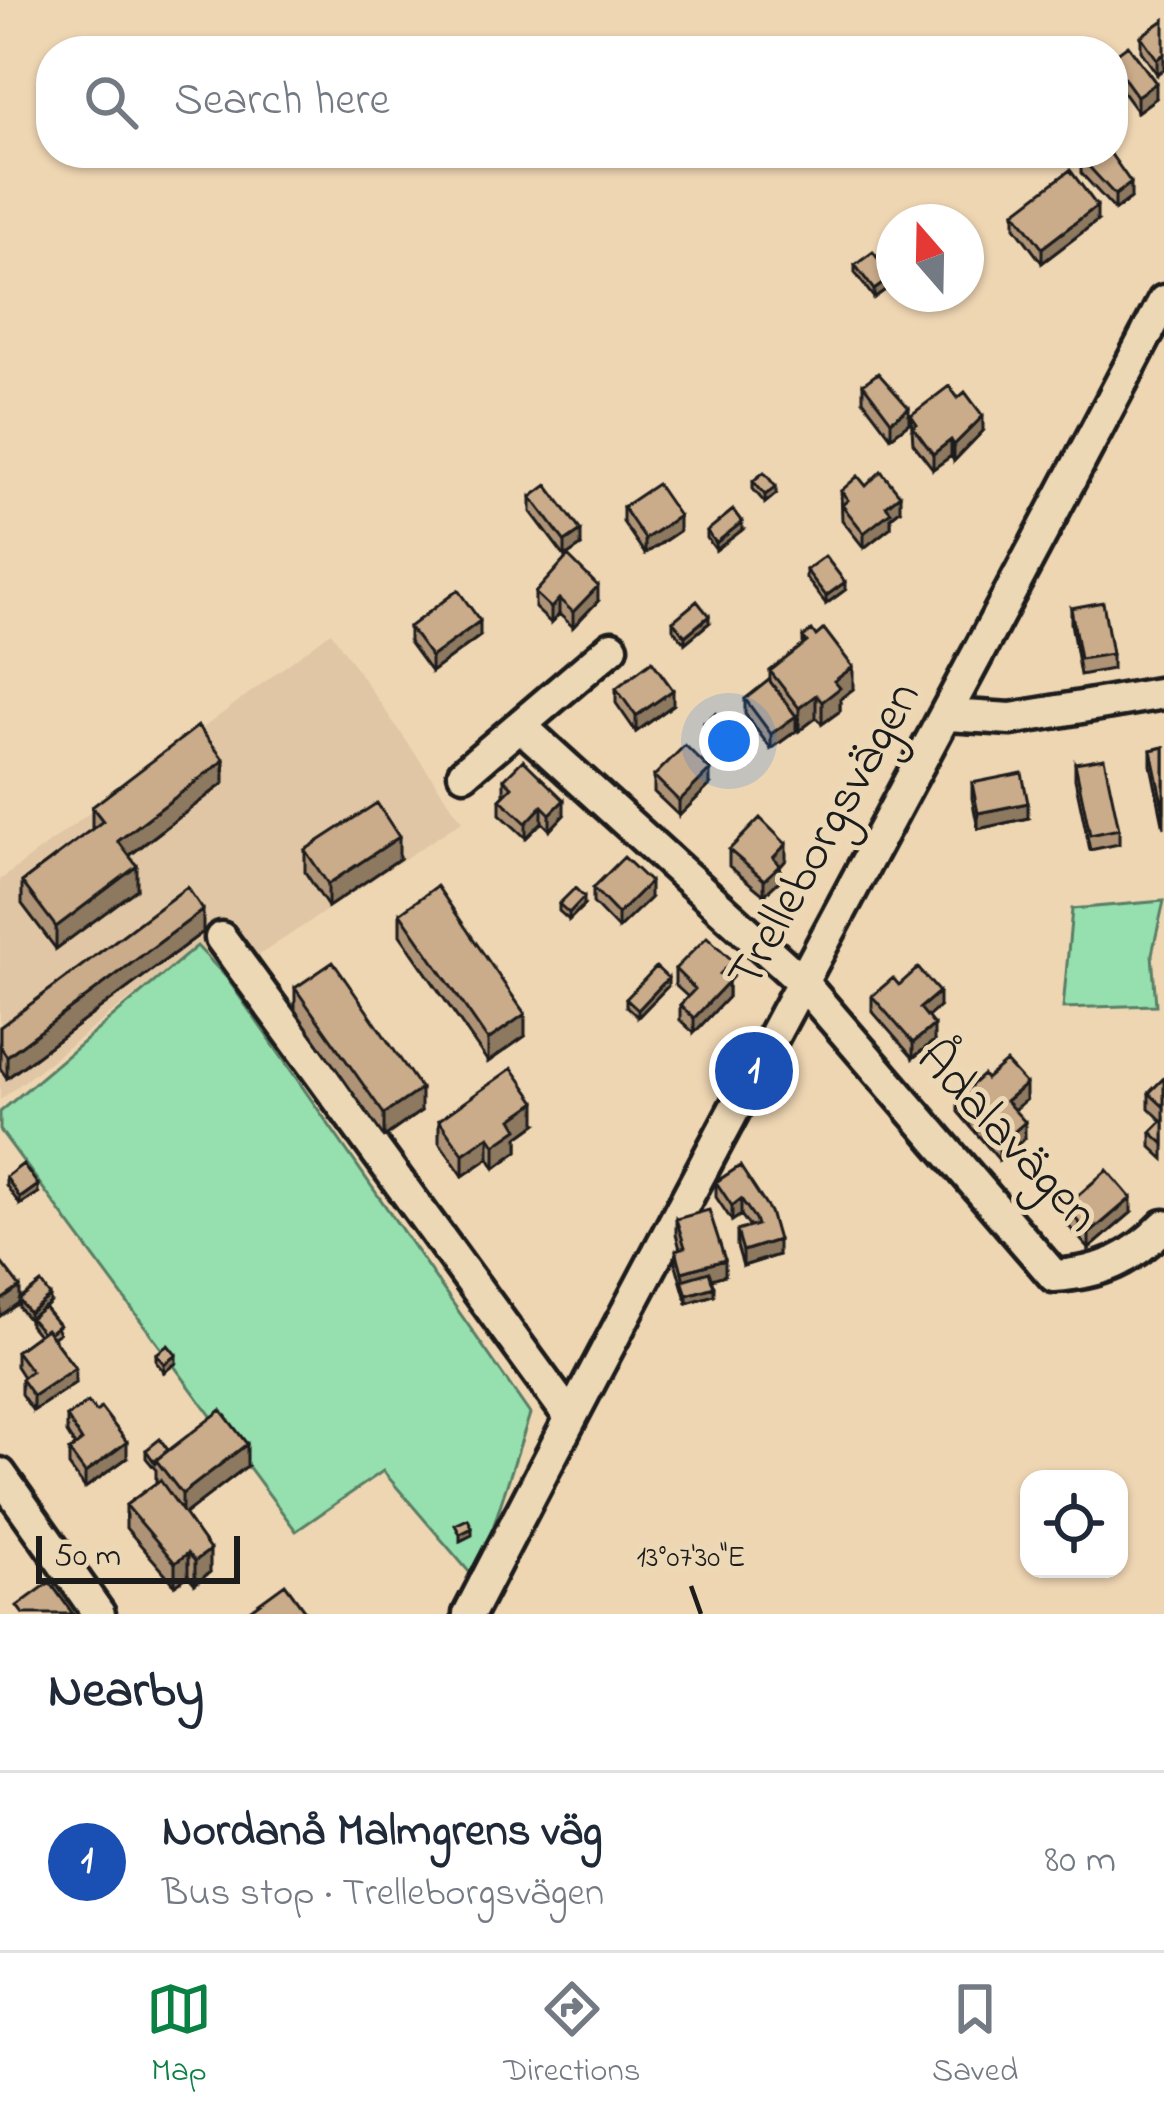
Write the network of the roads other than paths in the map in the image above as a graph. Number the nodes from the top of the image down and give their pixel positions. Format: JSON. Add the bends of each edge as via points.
{"nodes":[{"id":1,"x":1164,"y":301,"type":"edge"},
{"id":2,"x":612,"y":647,"type":"dead end"},
{"id":3,"x":1164,"y":693,"type":"edge"},
{"id":4,"x":948,"y":715,"type":"junction"},
{"id":5,"x":522,"y":727,"type":"junction"},
{"id":6,"x":464,"y":773,"type":"dead end"},
{"id":7,"x":221,"y":938,"type":"dead end"},
{"id":8,"x":801,"y":981,"type":"junction"},
{"id":9,"x":1164,"y":1226,"type":"edge"},
{"id":10,"x":570,"y":1417,"type":"junction"},
{"id":11,"x":0,"y":1474,"type":"edge"},
{"id":12,"x":99,"y":1614,"type":"edge"},
{"id":13,"x":469,"y":1614,"type":"edge"}],
"edges":[{"from":1,"to":4,"type":"street","name":"Trelleborgsvägen"},
{"from":2,"to":5,"type":"street"},
{"from":3,"to":4,"type":"street","via":[[1011,719]]},
{"from":4,"to":8,"type":"street","name":"Trelleborgsvägen"},
{"from":5,"to":6,"type":"street"},
{"from":5,"to":8,"type":"street"},
{"from":7,"to":10,"type":"street"},
{"from":8,"to":9,"type":"street","name":"Ådalavägen","via":[[1054,1276],[1095,1274],[1141,1250]]},
{"from":8,"to":10,"type":"street","name":"Trelleborgsvägen"},
{"from":10,"to":13,"type":"street","name":"Trelleborgsvägen"},
{"from":11,"to":12,"type":"street"}]}
